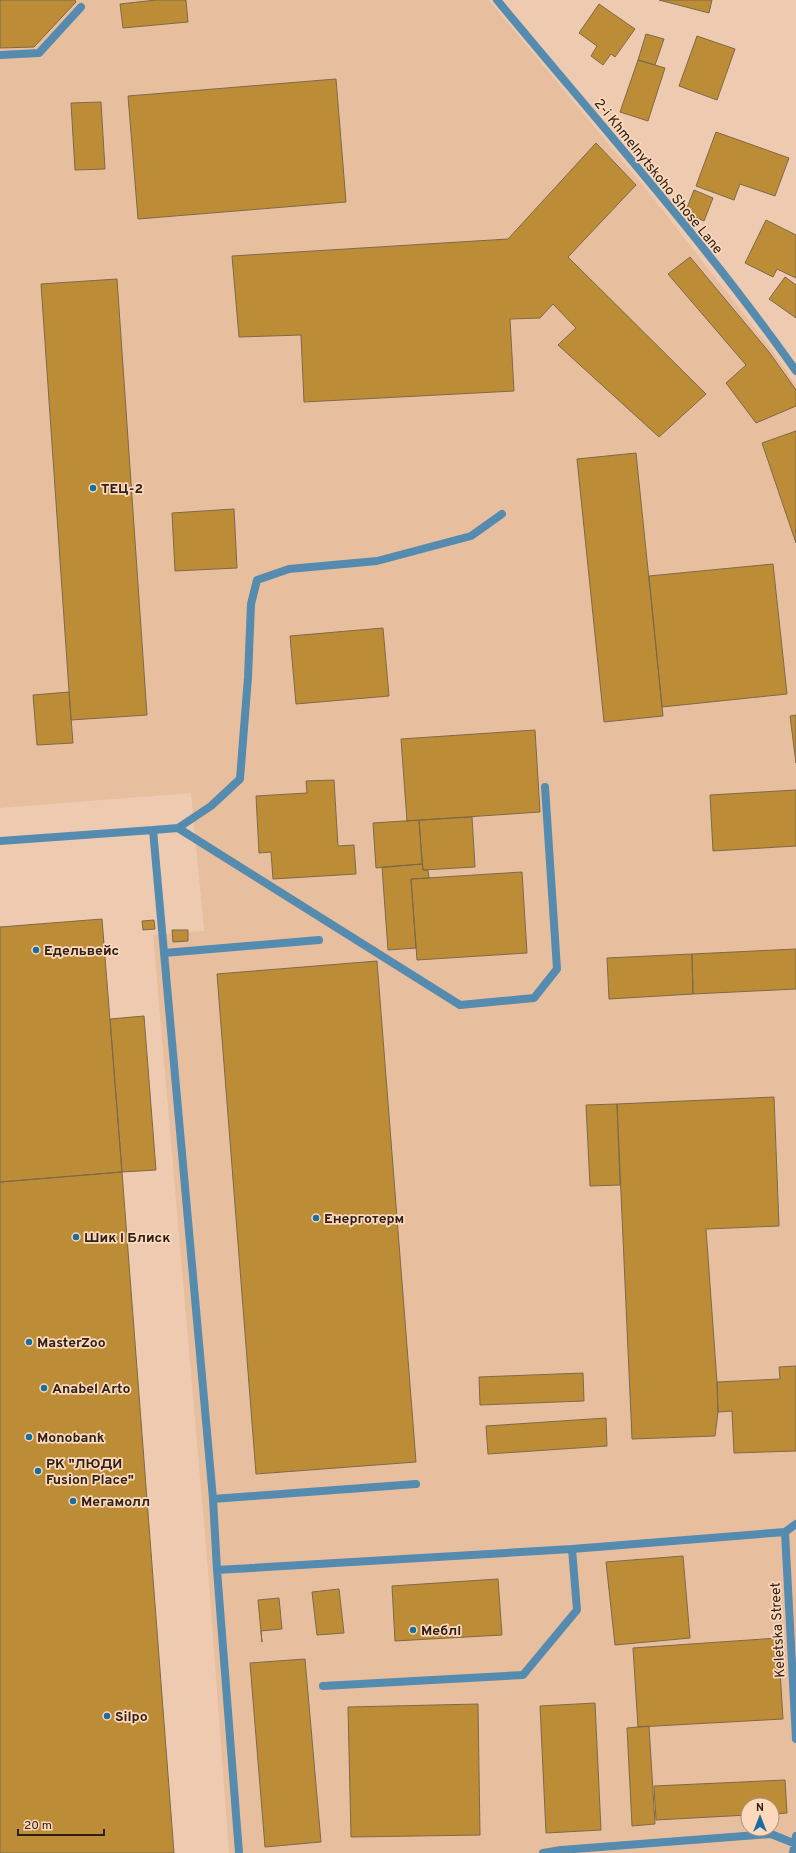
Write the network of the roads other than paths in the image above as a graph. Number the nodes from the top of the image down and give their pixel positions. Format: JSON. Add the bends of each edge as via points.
{"nodes":[{"id":1,"x":497,"y":0,"type":"edge"},
{"id":2,"x":81,"y":7,"type":"dead end"},
{"id":3,"x":0,"y":55,"type":"edge"},
{"id":4,"x":796,"y":372,"type":"edge"},
{"id":5,"x":502,"y":514,"type":"dead end"},
{"id":6,"x":545,"y":787,"type":"dead end"},
{"id":7,"x":178,"y":828,"type":"junction"},
{"id":8,"x":153,"y":830,"type":"junction"},
{"id":9,"x":0,"y":841,"type":"edge"},
{"id":10,"x":319,"y":940,"type":"dead end"},
{"id":11,"x":164,"y":953,"type":"junction"},
{"id":12,"x":416,"y":1484,"type":"dead end"},
{"id":13,"x":213,"y":1499,"type":"junction"},
{"id":14,"x":796,"y":1524,"type":"edge"},
{"id":15,"x":785,"y":1532,"type":"junction"},
{"id":16,"x":572,"y":1549,"type":"junction"},
{"id":17,"x":217,"y":1570,"type":"junction"},
{"id":18,"x":323,"y":1686,"type":"dead end"},
{"id":19,"x":796,"y":1739,"type":"edge"},
{"id":20,"x":796,"y":1841,"type":"edge"},
{"id":21,"x":561,"y":1851,"type":"edge"},
{"id":22,"x":240,"y":1853,"type":"edge"},
{"id":23,"x":543,"y":1853,"type":"edge"},
{"id":24,"x":793,"y":1853,"type":"edge"}],
"edges":[{"from":1,"to":4,"type":"street","name":"2-i Khmelnytskoho Shose Lane","via":[[656,190],[777,344]]},
{"from":2,"to":3,"type":"street","via":[[39,53]]},
{"from":5,"to":7,"type":"street","via":[[472,536],[377,561],[289,569],[257,580],[251,604],[240,779],[210,806]]},
{"from":6,"to":7,"type":"street","via":[[557,969],[534,998],[460,1005]]},
{"from":7,"to":8,"type":"street"},
{"from":8,"to":9,"type":"street"},
{"from":8,"to":11,"type":"street"},
{"from":10,"to":11,"type":"street"},
{"from":11,"to":13,"type":"street"},
{"from":12,"to":13,"type":"street"},
{"from":13,"to":17,"type":"street"},
{"from":14,"to":15,"type":"street"},
{"from":15,"to":16,"type":"street"},
{"from":15,"to":19,"type":"street","name":"Keletska Street"},
{"from":16,"to":17,"type":"street"},
{"from":16,"to":18,"type":"street","via":[[577,1610],[523,1674]]},
{"from":17,"to":22,"type":"street"},
{"from":20,"to":21,"type":"street","via":[[771,1834]]},
{"from":20,"to":24,"type":"street"},
{"from":21,"to":23,"type":"street"}]}
